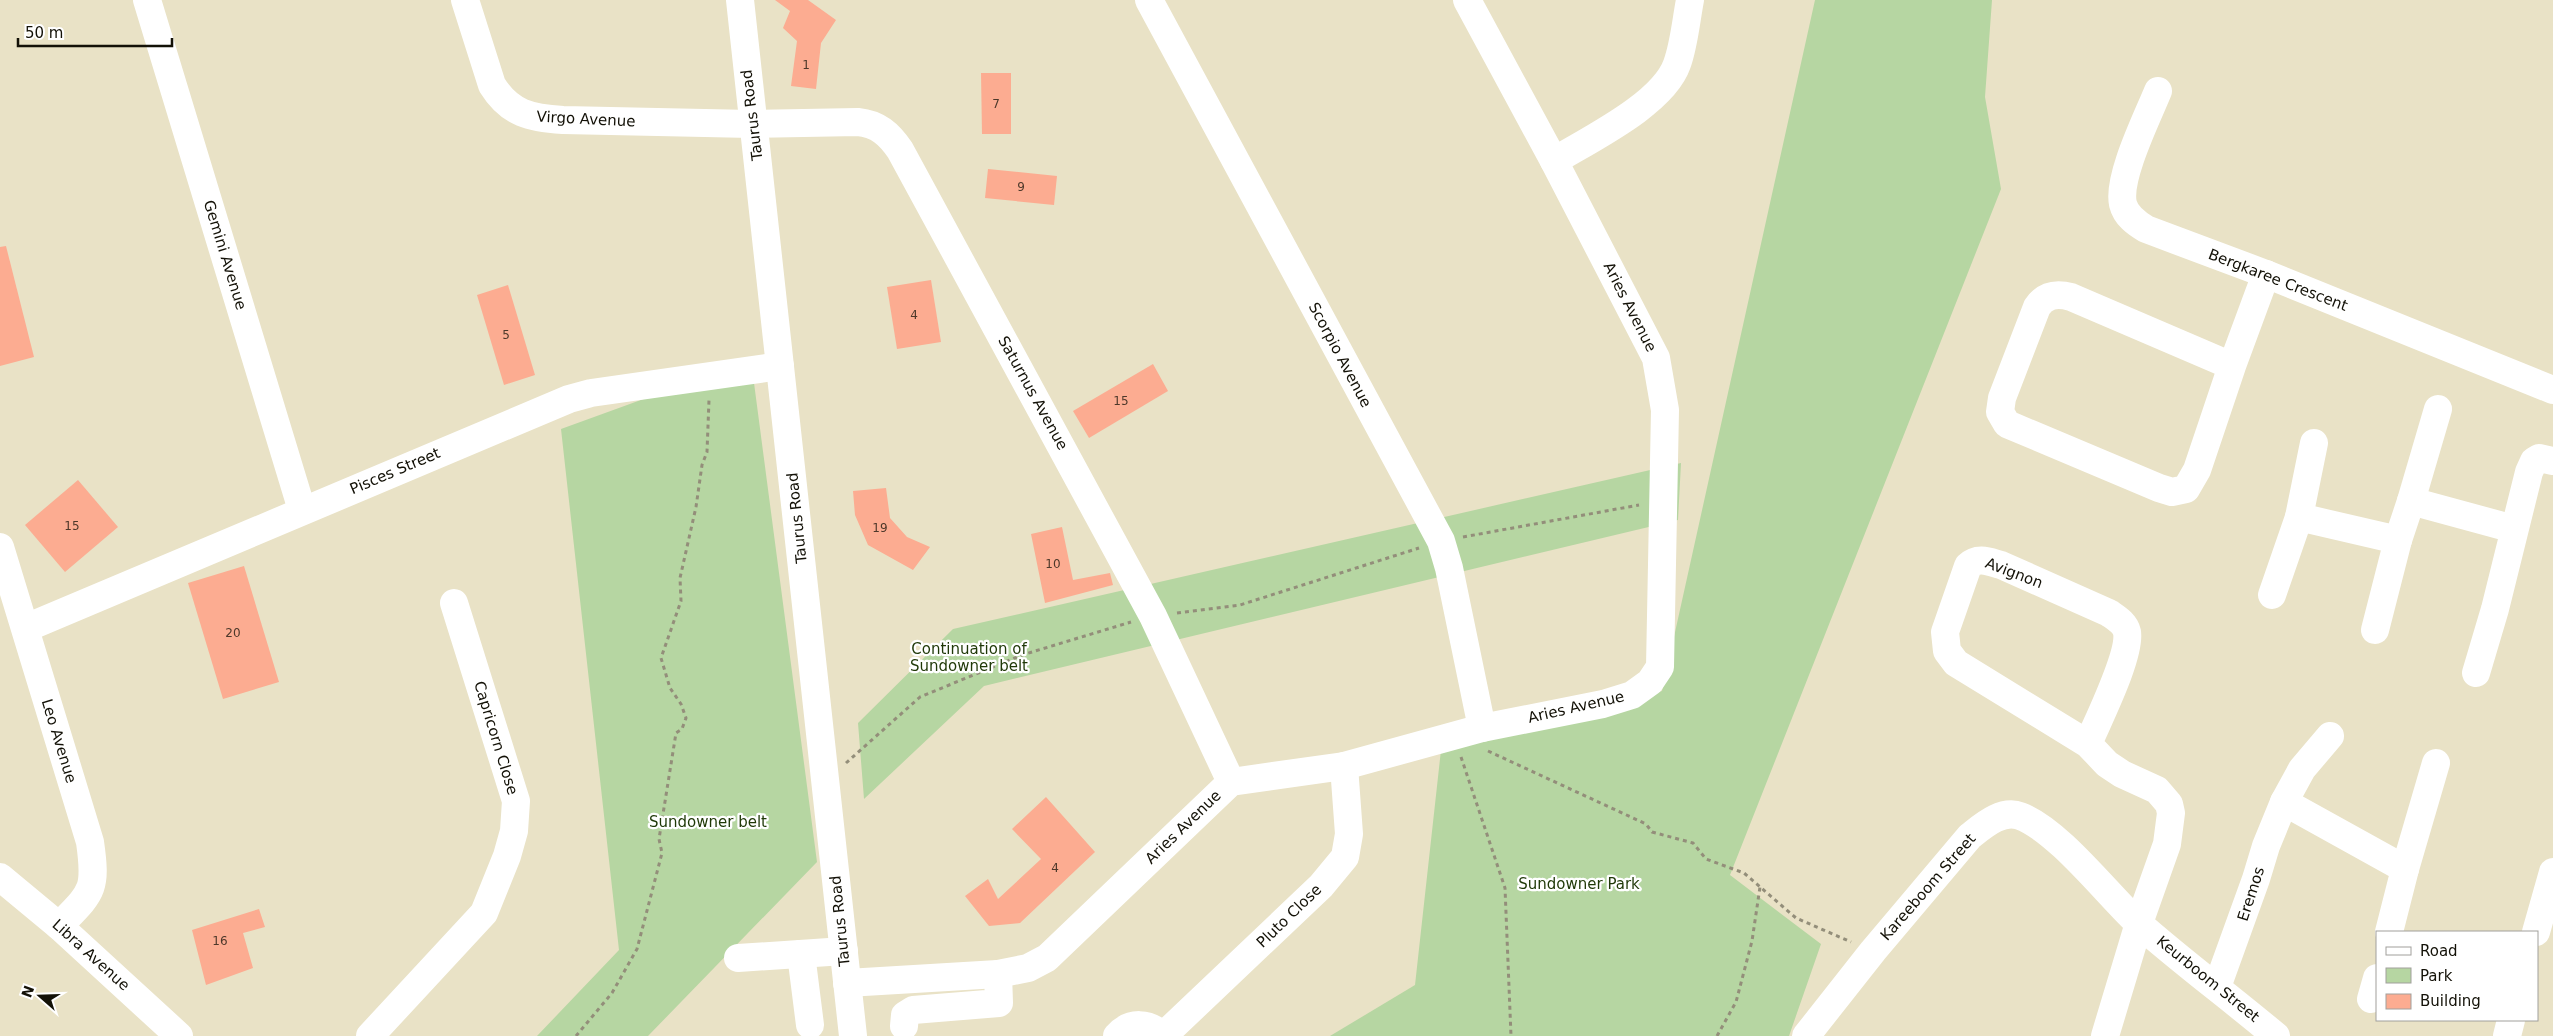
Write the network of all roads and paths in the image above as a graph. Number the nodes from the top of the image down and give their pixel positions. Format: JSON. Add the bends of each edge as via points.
{"nodes":[{"id":1,"x":147,"y":0,"type":"edge"},
{"id":2,"x":465,"y":0,"type":"edge"},
{"id":3,"x":740,"y":0,"type":"edge"},
{"id":4,"x":1149,"y":0,"type":"edge"},
{"id":5,"x":1468,"y":0,"type":"edge"},
{"id":6,"x":1690,"y":0,"type":"edge"},
{"id":7,"x":2158,"y":91,"type":"dead end"},
{"id":8,"x":752,"y":124,"type":"junction"},
{"id":9,"x":1554,"y":161,"type":"junction"},
{"id":10,"x":2266,"y":274,"type":"junction"},
{"id":11,"x":780,"y":366,"type":"junction"},
{"id":12,"x":2232,"y":366,"type":"junction"},
{"id":13,"x":710,"y":377,"type":"junction"},
{"id":14,"x":2553,"y":390,"type":"edge"},
{"id":15,"x":2438,"y":409,"type":"dead end"},
{"id":16,"x":2314,"y":443,"type":"dead end"},
{"id":17,"x":2553,"y":461,"type":"edge"},
{"id":18,"x":1664,"y":500,"type":"junction"},
{"id":19,"x":2411,"y":501,"type":"junction"},
{"id":20,"x":302,"y":510,"type":"junction"},
{"id":21,"x":2299,"y":516,"type":"junction"},
{"id":22,"x":2514,"y":530,"type":"junction"},
{"id":23,"x":2398,"y":540,"type":"junction"},
{"id":24,"x":1441,"y":541,"type":"junction"},
{"id":25,"x":0,"y":547,"type":"edge"},
{"id":26,"x":2272,"y":595,"type":"dead end"},
{"id":27,"x":454,"y":603,"type":"dead end"},
{"id":28,"x":1154,"y":616,"type":"junction"},
{"id":29,"x":26,"y":628,"type":"junction"},
{"id":30,"x":2375,"y":630,"type":"dead end"},
{"id":31,"x":2476,"y":673,"type":"dead end"},
{"id":32,"x":1482,"y":728,"type":"junction"},
{"id":33,"x":1453,"y":735,"type":"junction"},
{"id":34,"x":2330,"y":736,"type":"dead end"},
{"id":35,"x":2088,"y":744,"type":"junction"},
{"id":36,"x":2436,"y":763,"type":"dead end"},
{"id":37,"x":1344,"y":766,"type":"junction"},
{"id":38,"x":825,"y":782,"type":"junction"},
{"id":39,"x":1231,"y":782,"type":"junction"},
{"id":40,"x":2284,"y":802,"type":"junction"},
{"id":41,"x":2405,"y":869,"type":"junction"},
{"id":42,"x":2553,"y":872,"type":"edge"},
{"id":43,"x":0,"y":877,"type":"edge"},
{"id":44,"x":1760,"y":886,"type":"junction"},
{"id":45,"x":2139,"y":923,"type":"junction"},
{"id":46,"x":59,"y":926,"type":"junction"},
{"id":47,"x":2389,"y":931,"type":"edge"},
{"id":48,"x":2536,"y":931,"type":"edge"},
{"id":49,"x":844,"y":951,"type":"junction"},
{"id":50,"x":1873,"y":951,"type":"junction"},
{"id":51,"x":802,"y":954,"type":"junction"},
{"id":52,"x":738,"y":958,"type":"dead end"},
{"id":53,"x":998,"y":974,"type":"junction"},
{"id":54,"x":847,"y":983,"type":"junction"},
{"id":55,"x":2217,"y":987,"type":"junction"},
{"id":56,"x":2511,"y":1021,"type":"edge"},
{"id":57,"x":810,"y":1025,"type":"dead end"},
{"id":58,"x":904,"y":1026,"type":"dead end"},
{"id":59,"x":179,"y":1036,"type":"edge"},
{"id":60,"x":370,"y":1036,"type":"edge"},
{"id":61,"x":576,"y":1036,"type":"edge"},
{"id":62,"x":853,"y":1036,"type":"edge"},
{"id":63,"x":1117,"y":1036,"type":"edge"},
{"id":64,"x":1163,"y":1036,"type":"edge"},
{"id":65,"x":1511,"y":1036,"type":"edge"},
{"id":66,"x":1717,"y":1036,"type":"edge"},
{"id":67,"x":1806,"y":1036,"type":"edge"},
{"id":68,"x":2104,"y":1036,"type":"edge"},
{"id":69,"x":2276,"y":1036,"type":"edge"},
{"id":70,"x":2508,"y":1036,"type":"edge"}],
"edges":[{"from":1,"to":20,"type":"street","name":"Gemini Avenue"},
{"from":2,"to":8,"type":"street","name":"Virgo Avenue","via":[[492,85],[512,109],[539,119]]},
{"from":3,"to":8,"type":"street","name":"Taurus Road"},
{"from":4,"to":24,"type":"street","name":"Scorpio Avenue"},
{"from":5,"to":9,"type":"street","name":"Aries Avenue"},
{"from":6,"to":9,"type":"street","via":[[1677,65],[1665,85],[1643,106]]},
{"from":7,"to":10,"type":"street","name":"Bergkaree Crescent","via":[[2125,174],[2123,206],[2133,221],[2146,229]]},
{"from":8,"to":11,"type":"street","name":"Taurus Road"},
{"from":8,"to":28,"type":"street","name":"Saturnus Avenue","via":[[870,123],[894,142]]},
{"from":9,"to":18,"type":"street","name":"Aries Avenue","via":[[1656,358],[1665,410]]},
{"from":10,"to":12,"type":"street"},
{"from":10,"to":14,"type":"street","name":"Bergkaree Crescent"},
{"from":11,"to":13,"type":"street","name":"Pisces Street"},
{"from":11,"to":38,"type":"street","name":"Taurus Road"},
{"from":12,"to":12,"type":"street","via":[[2071,297],[2056,295],[2042,300],[2037,307],[2002,398],[2000,412],[2007,424],[2030,436],[2159,488],[2180,492],[2186,489],[2197,470]]},
{"from":13,"to":20,"type":"street","name":"Pisces Street","via":[[569,399]]},
{"from":13,"to":61,"type":"path","via":[[707,452],[680,578],[680,601],[661,658],[670,688],[686,718],[682,729],[676,733],[659,839],[662,852],[637,949],[612,993]]},
{"from":15,"to":19,"type":"street"},
{"from":16,"to":21,"type":"street"},
{"from":17,"to":22,"type":"street","via":[[2542,457],[2534,461]]},
{"from":18,"to":24,"type":"path"},
{"from":18,"to":32,"type":"street","name":"Aries Avenue","via":[[1660,667],[1650,682],[1632,695],[1602,704]]},
{"from":19,"to":22,"type":"street"},
{"from":19,"to":23,"type":"street"},
{"from":20,"to":29,"type":"street","name":"Pisces Street"},
{"from":21,"to":23,"type":"street"},
{"from":21,"to":26,"type":"street"},
{"from":22,"to":31,"type":"street"},
{"from":23,"to":30,"type":"street"},
{"from":24,"to":28,"type":"path","via":[[1240,605]]},
{"from":24,"to":32,"type":"street","name":"Scorpio Avenue"},
{"from":25,"to":29,"type":"street","name":"Leo Avenue"},
{"from":27,"to":60,"type":"street","name":"Capricorn Close","via":[[516,801],[514,831],[484,913]]},
{"from":28,"to":38,"type":"path","via":[[1022,655],[920,697]]},
{"from":28,"to":39,"type":"street","name":"Saturnus Avenue"},
{"from":29,"to":46,"type":"street","name":"Leo Avenue","via":[[90,842],[94,871],[90,892]]},
{"from":32,"to":33,"type":"street","name":"Aries Avenue"},
{"from":33,"to":37,"type":"street","name":"Aries Avenue"},
{"from":33,"to":44,"type":"path","via":[[1646,824],[1652,832],[1693,843],[1706,859],[1744,873]]},
{"from":33,"to":65,"type":"path","via":[[1506,888]]},
{"from":34,"to":40,"type":"street","name":"Eremos","via":[[2302,769]]},
{"from":35,"to":35,"type":"street","name":"Avignon","via":[[2126,651],[2127,631],[2123,624],[2109,613],[2002,565],[1974,560],[1968,566],[1945,632],[1947,651],[1963,668]]},
{"from":35,"to":45,"type":"street","name":"Avignon","via":[[2107,764],[2157,790],[2169,804],[2168,844]]},
{"from":36,"to":41,"type":"street"},
{"from":37,"to":39,"type":"street","name":"Aries Avenue"},
{"from":37,"to":64,"type":"street","name":"Pluto Close","via":[[1349,834],[1345,857],[1321,886]]},
{"from":38,"to":49,"type":"street","name":"Taurus Road"},
{"from":39,"to":53,"type":"street","name":"Aries Avenue","via":[[1047,958],[1028,968]]},
{"from":40,"to":41,"type":"street"},
{"from":40,"to":55,"type":"street","name":"Eremos"},
{"from":41,"to":47,"type":"street"},
{"from":42,"to":48,"type":"street"},
{"from":43,"to":46,"type":"street","name":"Libra Avenue"},
{"from":44,"to":50,"type":"path","via":[[1796,918]]},
{"from":44,"to":66,"type":"path","via":[[1752,941],[1736,1002]]},
{"from":45,"to":50,"type":"street","name":"Kareeboom Street","via":[[2041,828],[2019,816],[2006,815],[1988,822],[1970,836]]},
{"from":45,"to":55,"type":"street","name":"Keurboom Street"},
{"from":45,"to":68,"type":"street","name":"Avignon"},
{"from":46,"to":59,"type":"street","name":"Libra Avenue"},
{"from":49,"to":51,"type":"street"},
{"from":49,"to":54,"type":"street","name":"Taurus Road"},
{"from":50,"to":67,"type":"street","name":"Kareeboom Street"},
{"from":51,"to":52,"type":"street"},
{"from":51,"to":57,"type":"street"},
{"from":53,"to":54,"type":"street","name":"Aries Avenue"},
{"from":53,"to":58,"type":"street","via":[[999,1002],[912,1010],[904,1015]]},
{"from":54,"to":62,"type":"street","name":"Taurus Road"},
{"from":55,"to":69,"type":"street","name":"Keurboom Street"},
{"from":56,"to":70,"type":"street"},
{"from":63,"to":64,"type":"street","name":"Pluto Close","via":[[1125,1028],[1142,1025],[1150,1026]]}]}
